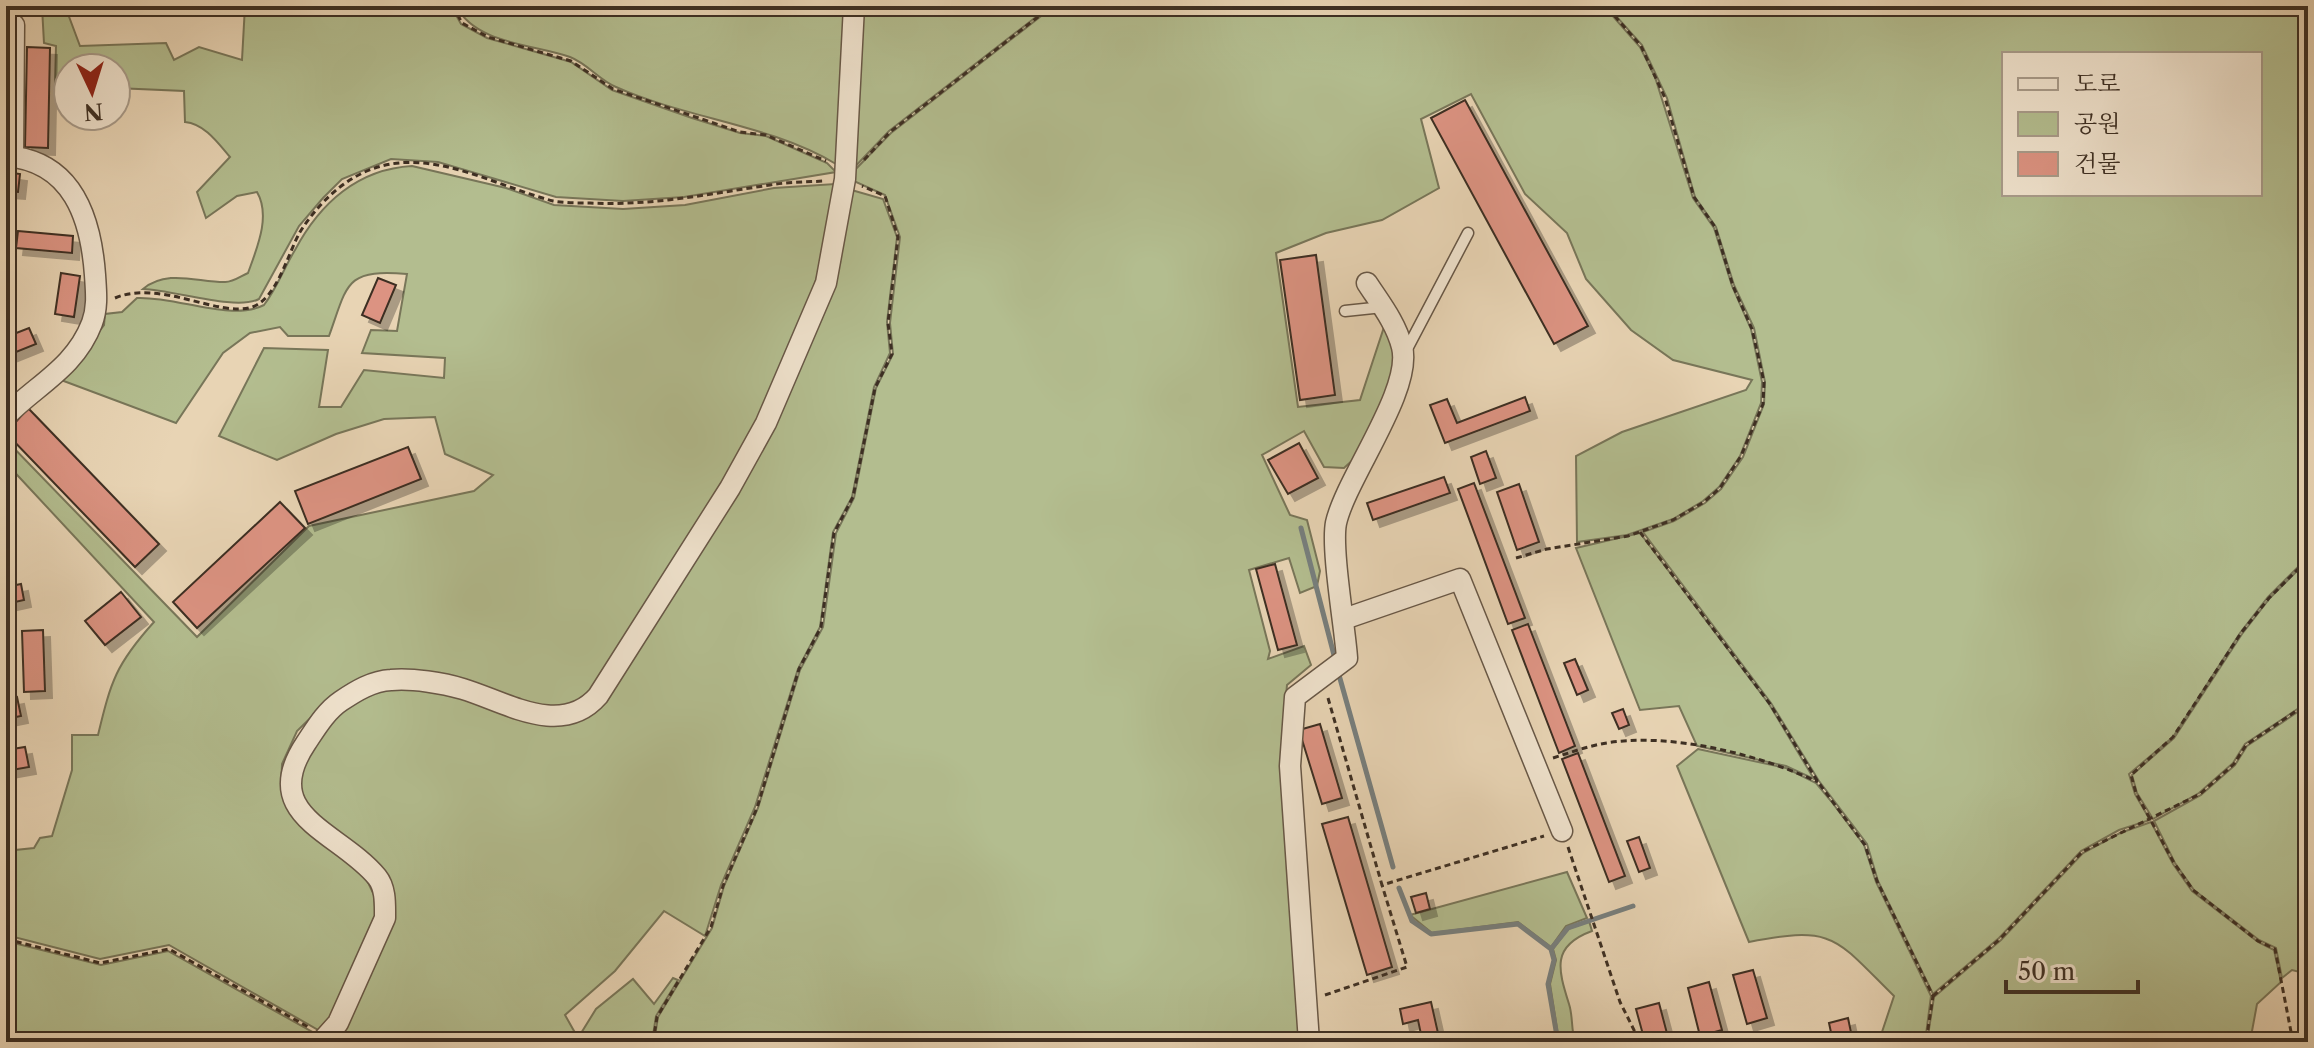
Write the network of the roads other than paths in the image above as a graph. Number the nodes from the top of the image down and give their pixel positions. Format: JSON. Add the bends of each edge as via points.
{"nodes":[{"id":1,"x":854,"y":6,"type":"edge"},
{"id":2,"x":6,"y":24,"type":"edge"},
{"id":3,"x":10,"y":156,"type":"edge"},
{"id":4,"x":1468,"y":233,"type":"dead end"},
{"id":5,"x":1367,"y":283,"type":"dead end"},
{"id":6,"x":1383,"y":307,"type":"junction"},
{"id":7,"x":1345,"y":311,"type":"dead end"},
{"id":8,"x":1403,"y":356,"type":"junction"},
{"id":9,"x":6,"y":416,"type":"edge"},
{"id":10,"x":1344,"y":619,"type":"junction"},
{"id":11,"x":1562,"y":831,"type":"road end"},
{"id":12,"x":325,"y":1040,"type":"edge"},
{"id":13,"x":1309,"y":1042,"type":"edge"}],
"edges":[{"from":1,"to":12,"type":"street","via":[[845,179],[826,283],[766,423],[706,530],[590,706],[543,717],[460,688],[391,679],[370,684],[334,705],[296,759],[289,781],[293,800],[303,815],[378,879],[385,902],[385,918],[338,1023]]},
{"from":2,"to":3,"type":"street","via":[[14,25]]},
{"from":3,"to":9,"type":"street","via":[[37,164],[81,204],[93,246],[96,306],[92,325],[61,370]]},
{"from":4,"to":8,"type":"lane"},
{"from":5,"to":6,"type":"street"},
{"from":6,"to":7,"type":"lane"},
{"from":6,"to":8,"type":"street"},
{"from":8,"to":10,"type":"street","via":[[1397,386],[1336,523]]},
{"from":10,"to":11,"type":"street","via":[[1460,579]]},
{"from":10,"to":13,"type":"street","via":[[1347,658],[1295,697],[1290,766]]}]}
